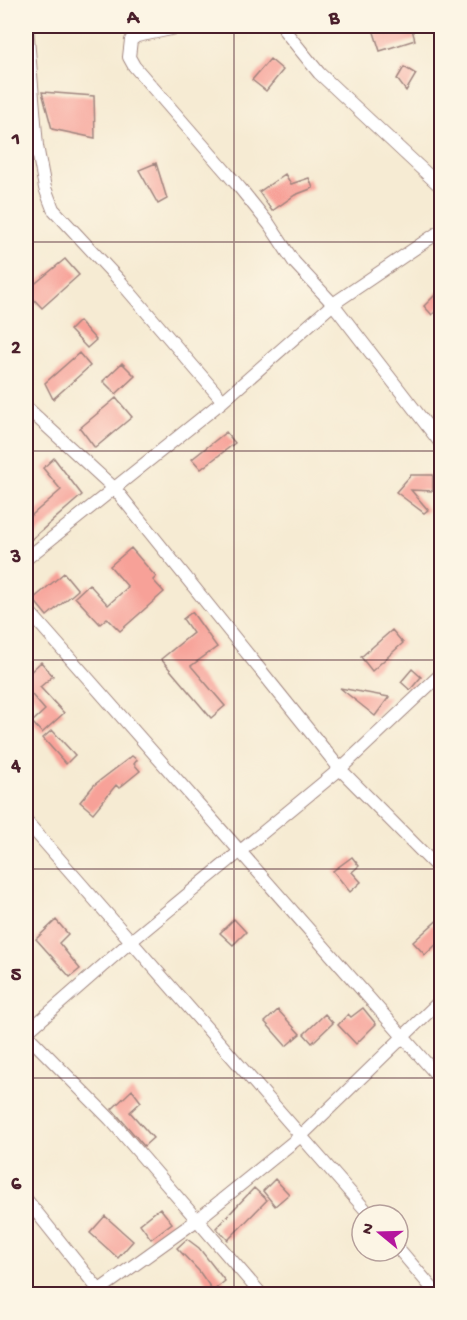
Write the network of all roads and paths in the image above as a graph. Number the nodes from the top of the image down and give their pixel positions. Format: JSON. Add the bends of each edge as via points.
{"nodes":[{"id":1,"x":27,"y":26,"type":"edge"},
{"id":2,"x":186,"y":26,"type":"edge"},
{"id":3,"x":285,"y":26,"type":"edge"},
{"id":4,"x":441,"y":188,"type":"edge"},
{"id":5,"x":441,"y":230,"type":"edge"},
{"id":6,"x":333,"y":304,"type":"junction"},
{"id":7,"x":223,"y":401,"type":"junction"},
{"id":8,"x":26,"y":407,"type":"edge"},
{"id":9,"x":441,"y":445,"type":"edge"},
{"id":10,"x":115,"y":489,"type":"junction"},
{"id":11,"x":26,"y":560,"type":"edge"},
{"id":12,"x":26,"y":608,"type":"edge"},
{"id":13,"x":441,"y":673,"type":"edge"},
{"id":14,"x":340,"y":769,"type":"junction"},
{"id":15,"x":26,"y":821,"type":"edge"},
{"id":16,"x":239,"y":854,"type":"junction"},
{"id":17,"x":441,"y":872,"type":"edge"},
{"id":18,"x":130,"y":942,"type":"junction"},
{"id":19,"x":441,"y":999,"type":"edge"},
{"id":20,"x":26,"y":1034,"type":"edge"},
{"id":21,"x":405,"y":1037,"type":"junction"},
{"id":22,"x":441,"y":1080,"type":"edge"},
{"id":23,"x":303,"y":1134,"type":"junction"},
{"id":24,"x":26,"y":1199,"type":"edge"},
{"id":25,"x":360,"y":1203,"type":"edge"},
{"id":26,"x":197,"y":1220,"type":"junction"},
{"id":27,"x":410,"y":1262,"type":"edge"},
{"id":28,"x":98,"y":1293,"type":"edge"},
{"id":29,"x":261,"y":1294,"type":"edge"},
{"id":30,"x":437,"y":1294,"type":"edge"}],
"edges":[{"from":1,"to":7,"type":"street","via":[[37,146],[53,208]]},
{"from":2,"to":6,"type":"street","via":[[137,36],[131,40],[129,57],[269,224],[294,262]]},
{"from":3,"to":4,"type":"street","via":[[319,73]]},
{"from":5,"to":6,"type":"street"},
{"from":6,"to":7,"type":"street"},
{"from":6,"to":9,"type":"street"},
{"from":7,"to":10,"type":"street"},
{"from":8,"to":10,"type":"street"},
{"from":10,"to":11,"type":"street"},
{"from":10,"to":14,"type":"street"},
{"from":12,"to":16,"type":"street"},
{"from":13,"to":14,"type":"street"},
{"from":14,"to":16,"type":"street"},
{"from":14,"to":17,"type":"street"},
{"from":15,"to":18,"type":"street"},
{"from":16,"to":18,"type":"street"},
{"from":16,"to":21,"type":"street"},
{"from":18,"to":20,"type":"street"},
{"from":18,"to":23,"type":"street"},
{"from":19,"to":21,"type":"street"},
{"from":20,"to":26,"type":"street","via":[[110,1119]]},
{"from":21,"to":22,"type":"street"},
{"from":21,"to":23,"type":"street"},
{"from":23,"to":25,"type":"street"},
{"from":23,"to":26,"type":"street"},
{"from":24,"to":28,"type":"street"},
{"from":26,"to":28,"type":"street"},
{"from":26,"to":29,"type":"street"},
{"from":27,"to":30,"type":"street"}]}
